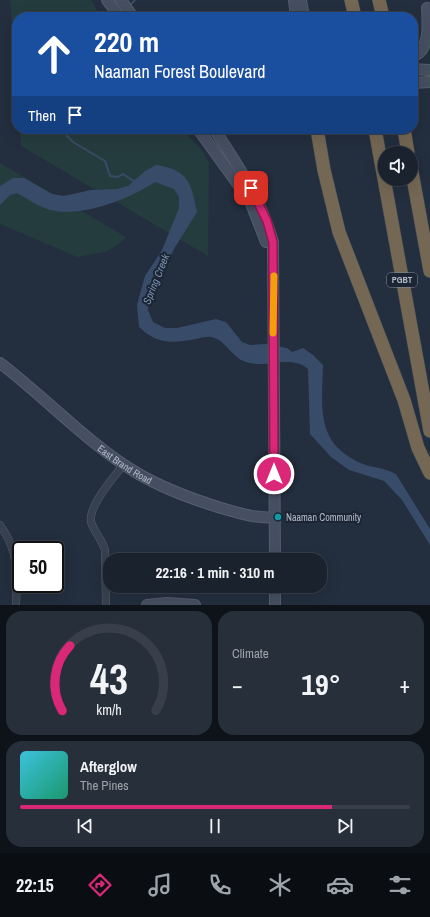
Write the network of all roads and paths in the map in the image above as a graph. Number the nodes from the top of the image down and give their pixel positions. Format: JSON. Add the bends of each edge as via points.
{"nodes":[{"id":1,"x":107,"y":0,"type":"edge"},
{"id":2,"x":121,"y":0,"type":"edge"},
{"id":3,"x":294,"y":0,"type":"edge"},
{"id":4,"x":298,"y":0,"type":"edge"},
{"id":5,"x":301,"y":0,"type":"edge"},
{"id":6,"x":352,"y":0,"type":"edge"},
{"id":7,"x":379,"y":0,"type":"edge"},
{"id":8,"x":427,"y":4,"type":"edge"},
{"id":9,"x":116,"y":12,"type":"edge"},
{"id":10,"x":129,"y":12,"type":"edge"},
{"id":11,"x":295,"y":12,"type":"edge"},
{"id":12,"x":300,"y":12,"type":"edge"},
{"id":13,"x":303,"y":12,"type":"edge"},
{"id":14,"x":354,"y":12,"type":"edge"},
{"id":15,"x":381,"y":12,"type":"edge"},
{"id":16,"x":430,"y":20,"type":"edge"},
{"id":17,"x":418,"y":54,"type":"edge"},
{"id":18,"x":418,"y":69,"type":"edge"},
{"id":19,"x":430,"y":70,"type":"edge"},
{"id":20,"x":430,"y":82,"type":"edge"},
{"id":21,"x":418,"y":83,"type":"edge"},
{"id":22,"x":202,"y":134,"type":"edge"},
{"id":23,"x":217,"y":134,"type":"edge"},
{"id":24,"x":318,"y":134,"type":"edge"},
{"id":25,"x":376,"y":134,"type":"edge"},
{"id":26,"x":405,"y":134,"type":"edge"},
{"id":27,"x":407,"y":146,"type":"edge"},
{"id":28,"x":415,"y":186,"type":"edge"},
{"id":29,"x":274,"y":265,"type":"junction"},
{"id":30,"x":430,"y":271,"type":"edge"},
{"id":31,"x":0,"y":363,"type":"edge"},
{"id":32,"x":430,"y":431,"type":"edge"},
{"id":33,"x":124,"y":464,"type":"junction"},
{"id":34,"x":430,"y":473,"type":"edge"},
{"id":35,"x":275,"y":517,"type":"junction"},
{"id":36,"x":0,"y":525,"type":"edge"},
{"id":37,"x":275,"y":553,"type":"edge"},
{"id":38,"x":275,"y":593,"type":"edge"},
{"id":39,"x":16,"y":605,"type":"edge"},
{"id":40,"x":106,"y":605,"type":"edge"},
{"id":41,"x":147,"y":605,"type":"edge"},
{"id":42,"x":196,"y":605,"type":"edge"},
{"id":43,"x":275,"y":605,"type":"edge"}],
"edges":[{"from":1,"to":9,"type":"main road"},
{"from":2,"to":10,"type":"main road"},
{"from":3,"to":11,"type":"main road"},
{"from":4,"to":12,"type":"main road"},
{"from":5,"to":13,"type":"main road"},
{"from":6,"to":14,"type":"highway"},
{"from":7,"to":15,"type":"highway"},
{"from":8,"to":16,"type":"main road"},
{"from":8,"to":17,"type":"main road","via":[[428,41]]},
{"from":18,"to":19,"type":"main road"},
{"from":20,"to":21,"type":"main road"},
{"from":22,"to":29,"type":"main road","via":[[250,201]]},
{"from":23,"to":29,"type":"main road","via":[[236,162],[264,215],[273,242]]},
{"from":24,"to":34,"type":"highway","via":[[339,232],[404,400],[418,448]]},
{"from":25,"to":32,"type":"highway","number":"PGBT"},
{"from":26,"to":27,"type":"highway"},
{"from":28,"to":30,"type":"highway","number":"PGBT"},
{"from":29,"to":35,"type":"main road"},
{"from":31,"to":33,"type":"main road","name":"East Brand Road"},
{"from":33,"to":35,"type":"main road","name":"East Brand Road","via":[[150,480],[190,498],[253,517]]},
{"from":33,"to":40,"type":"street","via":[[98,499],[90,515],[105,550]]},
{"from":35,"to":37,"type":"main road"},
{"from":36,"to":39,"type":"street","via":[[10,540],[15,555]]},
{"from":38,"to":43,"type":"main road"},
{"from":41,"to":42,"type":"main road"}]}
